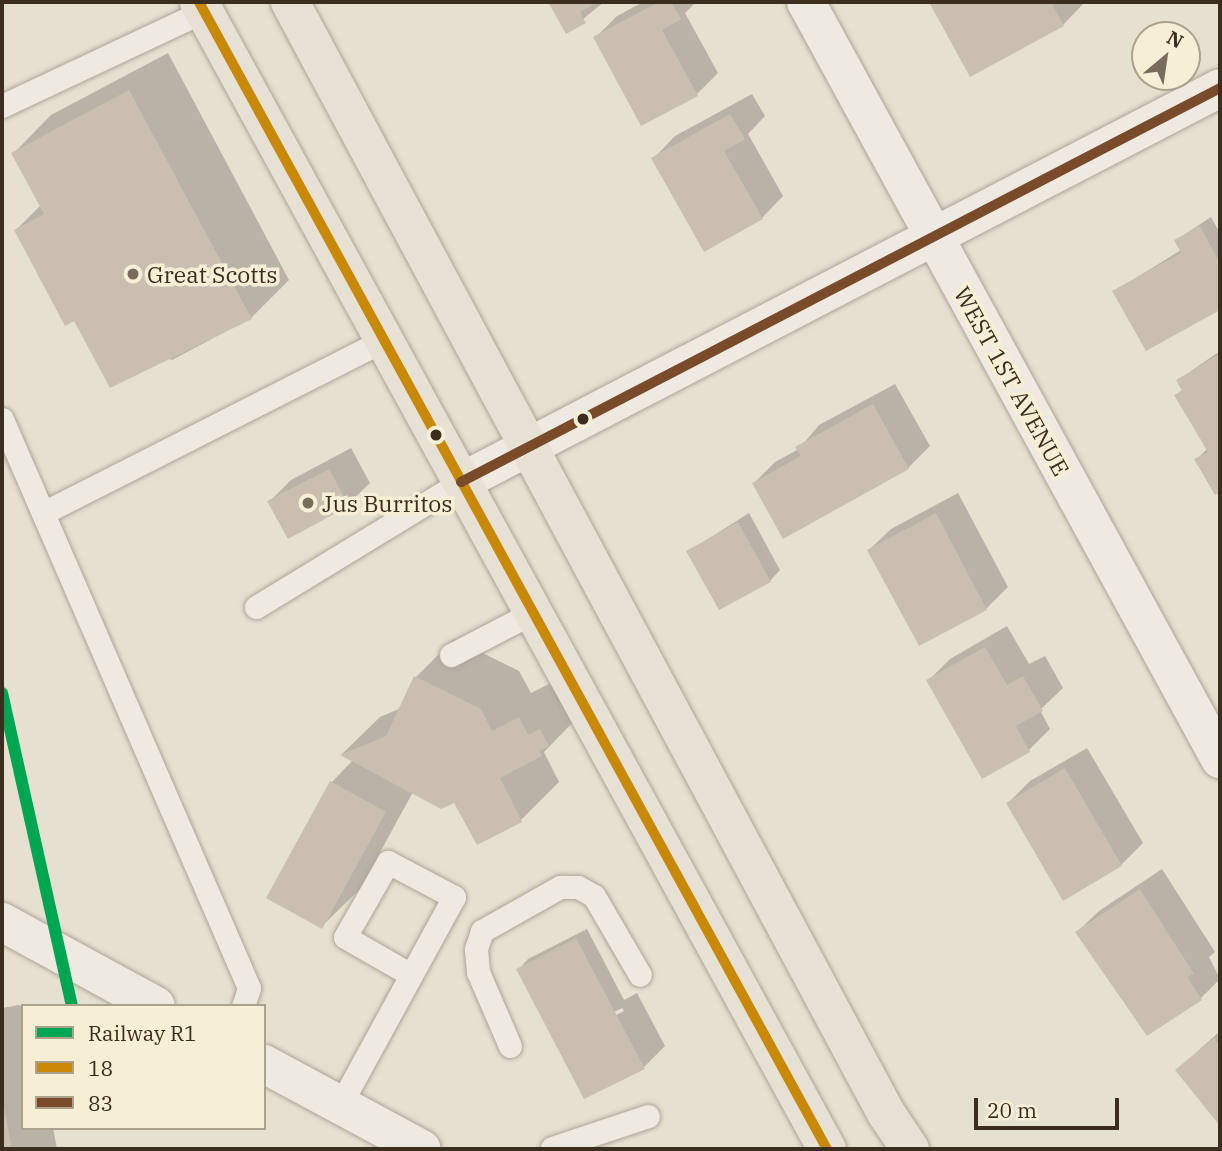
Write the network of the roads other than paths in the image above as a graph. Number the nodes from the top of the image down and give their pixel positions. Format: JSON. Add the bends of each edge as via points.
{"nodes":[{"id":1,"x":290,"y":2,"type":"edge"},
{"id":2,"x":806,"y":2,"type":"edge"},
{"id":3,"x":202,"y":6,"type":"edge"},
{"id":4,"x":1220,"y":88,"type":"edge"},
{"id":5,"x":2,"y":106,"type":"edge"},
{"id":6,"x":934,"y":237,"type":"junction"},
{"id":7,"x":382,"y":341,"type":"junction"},
{"id":8,"x":2,"y":419,"type":"edge"},
{"id":9,"x":531,"y":446,"type":"junction"},
{"id":10,"x":461,"y":482,"type":"junction"},
{"id":11,"x":43,"y":513,"type":"junction"},
{"id":12,"x":256,"y":607,"type":"dead end"},
{"id":13,"x":532,"y":613,"type":"junction"},
{"id":14,"x":451,"y":656,"type":"dead end"},
{"id":15,"x":1220,"y":759,"type":"edge"},
{"id":16,"x":2,"y":922,"type":"edge"},
{"id":17,"x":411,"y":975,"type":"junction"},
{"id":18,"x":640,"y":975,"type":"dead end"},
{"id":19,"x":152,"y":1004,"type":"edge"},
{"id":20,"x":244,"y":1004,"type":"edge"},
{"id":21,"x":510,"y":1045,"type":"dead end"},
{"id":22,"x":266,"y":1065,"type":"edge"},
{"id":23,"x":340,"y":1105,"type":"junction"},
{"id":24,"x":648,"y":1116,"type":"dead end"},
{"id":25,"x":552,"y":1148,"type":"edge"},
{"id":26,"x":422,"y":1149,"type":"edge"},
{"id":27,"x":827,"y":1149,"type":"edge"},
{"id":28,"x":910,"y":1149,"type":"edge"}],
"edges":[{"from":1,"to":9,"type":"main road"},
{"from":2,"to":6,"type":"street","name":"WEST 1ST AVENUE"},
{"from":3,"to":5,"type":"lane"},
{"from":3,"to":7,"type":"main road"},
{"from":4,"to":6,"type":"street"},
{"from":6,"to":9,"type":"street"},
{"from":6,"to":15,"type":"street","name":"WEST 1ST AVENUE"},
{"from":7,"to":10,"type":"main road"},
{"from":7,"to":11,"type":"lane"},
{"from":8,"to":11,"type":"lane"},
{"from":9,"to":10,"type":"street"},
{"from":9,"to":28,"type":"main road","via":[[886,1113]]},
{"from":10,"to":12,"type":"lane"},
{"from":10,"to":13,"type":"main road"},
{"from":11,"to":20,"type":"lane","via":[[249,988]]},
{"from":13,"to":14,"type":"lane"},
{"from":13,"to":27,"type":"main road"},
{"from":16,"to":19,"type":"street"},
{"from":17,"to":17,"type":"lane","via":[[454,897],[388,862],[345,937]]},
{"from":17,"to":23,"type":"lane"},
{"from":18,"to":21,"type":"lane","via":[[594,897],[578,887],[560,887],[482,931],[479,940],[478,972]]},
{"from":22,"to":23,"type":"street"},
{"from":23,"to":26,"type":"street"},
{"from":24,"to":25,"type":"lane"}]}
